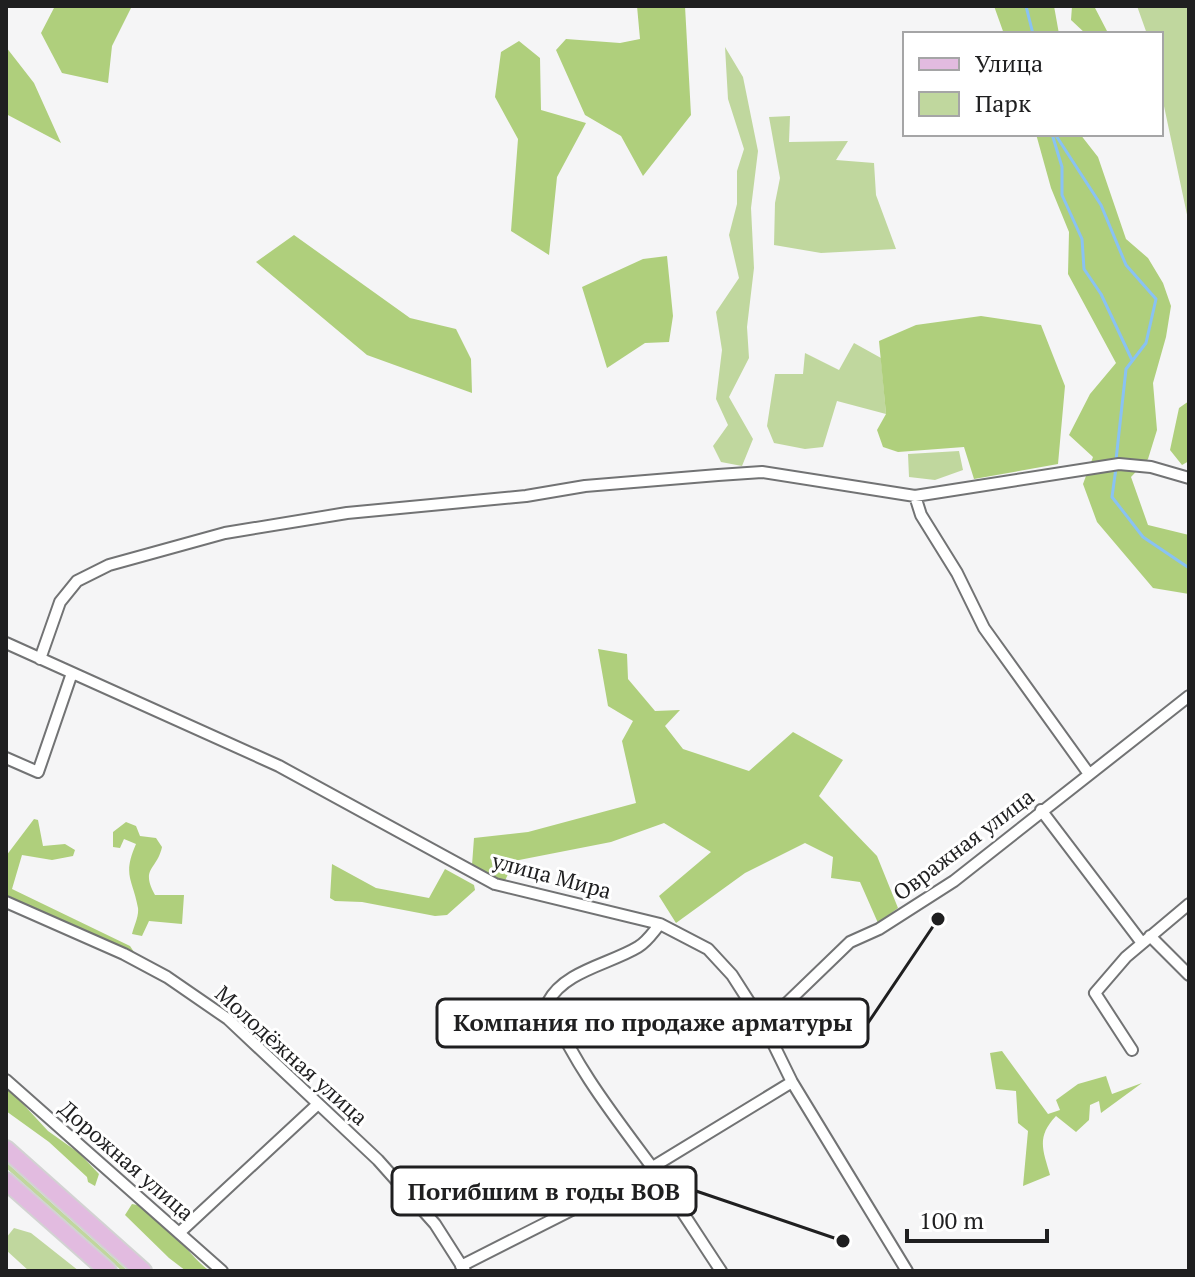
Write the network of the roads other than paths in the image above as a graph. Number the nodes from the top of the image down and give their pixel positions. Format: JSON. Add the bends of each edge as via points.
{"nodes":[{"id":1,"x":1189,"y":478,"type":"edge"},
{"id":2,"x":915,"y":496,"type":"junction"},
{"id":3,"x":6,"y":643,"type":"edge"},
{"id":4,"x":40,"y":659,"type":"junction"},
{"id":5,"x":72,"y":673,"type":"junction"},
{"id":6,"x":1189,"y":696,"type":"edge"},
{"id":7,"x":6,"y":758,"type":"edge"},
{"id":8,"x":1089,"y":774,"type":"junction"},
{"id":9,"x":1041,"y":810,"type":"junction"},
{"id":10,"x":6,"y":902,"type":"edge"},
{"id":11,"x":1189,"y":904,"type":"edge"},
{"id":12,"x":660,"y":924,"type":"junction"},
{"id":13,"x":1146,"y":939,"type":"junction"},
{"id":14,"x":1189,"y":975,"type":"edge"},
{"id":15,"x":764,"y":1025,"type":"junction"},
{"id":16,"x":1132,"y":1050,"type":"dead end"},
{"id":17,"x":6,"y":1080,"type":"edge"},
{"id":18,"x":792,"y":1082,"type":"junction"},
{"id":19,"x":318,"y":1104,"type":"junction"},
{"id":20,"x":6,"y":1149,"type":"edge"},
{"id":21,"x":651,"y":1167,"type":"junction"},
{"id":22,"x":6,"y":1181,"type":"edge"},
{"id":23,"x":179,"y":1233,"type":"junction"},
{"id":24,"x":463,"y":1268,"type":"edge"},
{"id":25,"x":108,"y":1271,"type":"edge"},
{"id":26,"x":143,"y":1271,"type":"edge"},
{"id":27,"x":222,"y":1271,"type":"edge"},
{"id":28,"x":721,"y":1271,"type":"edge"},
{"id":29,"x":907,"y":1271,"type":"edge"}],
"edges":[{"from":1,"to":2,"type":"street","via":[[1151,467],[1115,465]]},
{"from":2,"to":4,"type":"street","via":[[762,472],[347,513],[225,533],[109,565],[77,581],[60,602]]},
{"from":2,"to":8,"type":"street","via":[[984,628]]},
{"from":3,"to":4,"type":"street","name":"улица Мира"},
{"from":4,"to":5,"type":"street","name":"улица Мира"},
{"from":5,"to":7,"type":"street","via":[[38,772]]},
{"from":5,"to":12,"type":"street","name":"улица Мира","via":[[279,766],[488,881]]},
{"from":6,"to":8,"type":"street","name":"Овражная улица"},
{"from":8,"to":9,"type":"street","name":"Овражная улица"},
{"from":9,"to":13,"type":"street"},
{"from":9,"to":15,"type":"street","name":"Овражная улица","via":[[954,881],[850,942]]},
{"from":10,"to":19,"type":"street","name":"Молодёжная улица","via":[[167,977],[228,1019]]},
{"from":11,"to":13,"type":"street"},
{"from":12,"to":15,"type":"street","name":"улица Мира","via":[[708,949]]},
{"from":12,"to":21,"type":"street","via":[[639,946],[570,980],[548,1002],[598,1095]]},
{"from":13,"to":14,"type":"street"},
{"from":13,"to":16,"type":"street","via":[[1095,993]]},
{"from":15,"to":18,"type":"street","name":"улица Мира"},
{"from":17,"to":23,"type":"street","name":"Дорожная улица"},
{"from":18,"to":21,"type":"street"},
{"from":18,"to":29,"type":"street","name":"улица Мира"},
{"from":19,"to":23,"type":"street"},
{"from":19,"to":24,"type":"street","name":"Молодёжная улица","via":[[435,1224]]},
{"from":20,"to":26,"type":"main road"},
{"from":21,"to":24,"type":"street"},
{"from":21,"to":28,"type":"street"},
{"from":22,"to":25,"type":"main road"},
{"from":23,"to":27,"type":"street","name":"Дорожная улица"}]}
